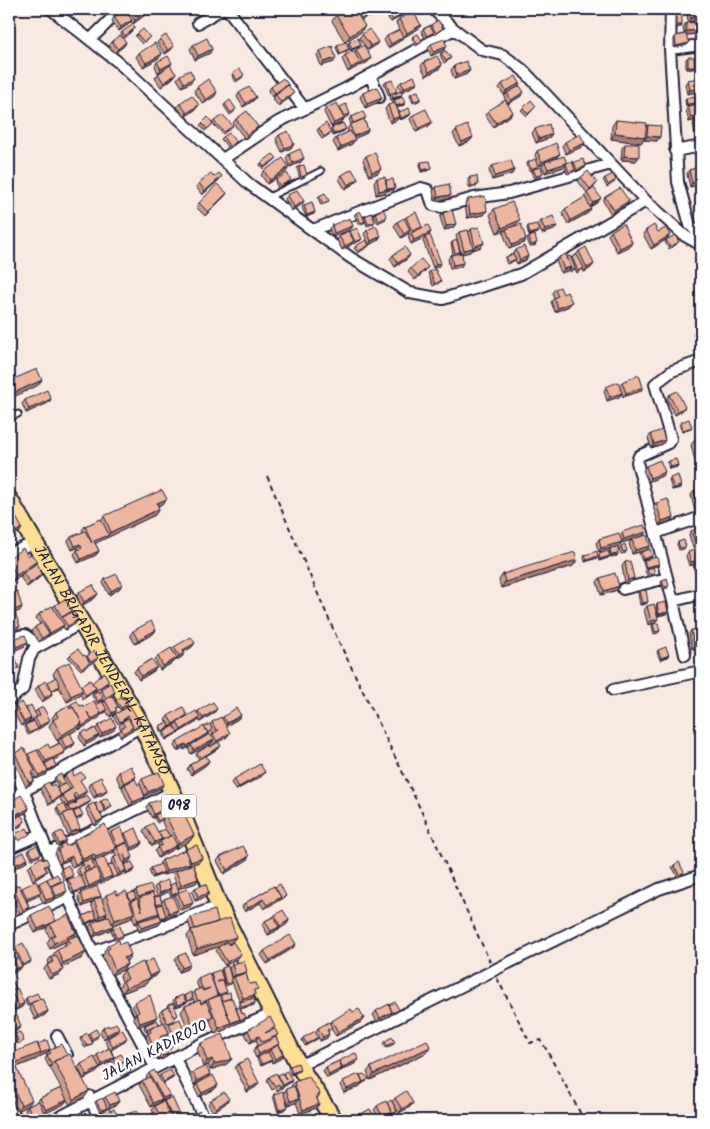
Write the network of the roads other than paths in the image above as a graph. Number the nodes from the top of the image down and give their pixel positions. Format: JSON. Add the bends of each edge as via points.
{"nodes":[{"id":1,"x":51,"y":9,"type":"edge"},
{"id":2,"x":121,"y":9,"type":"edge"},
{"id":3,"x":224,"y":9,"type":"edge"},
{"id":4,"x":433,"y":9,"type":"edge"},
{"id":5,"x":671,"y":9,"type":"edge"},
{"id":6,"x":198,"y":23,"type":"dead end"},
{"id":7,"x":454,"y":29,"type":"junction"},
{"id":8,"x":91,"y":39,"type":"junction"},
{"id":9,"x":701,"y":45,"type":"edge"},
{"id":10,"x":670,"y":49,"type":"junction"},
{"id":11,"x":370,"y":75,"type":"junction"},
{"id":12,"x":379,"y":97,"type":"edge"},
{"id":13,"x":304,"y":108,"type":"junction"},
{"id":14,"x":701,"y":146,"type":"edge"},
{"id":15,"x":675,"y":151,"type":"junction"},
{"id":16,"x":223,"y":159,"type":"junction"},
{"id":17,"x":611,"y":164,"type":"junction"},
{"id":18,"x":321,"y":171,"type":"dead end"},
{"id":19,"x":268,"y":197,"type":"junction"},
{"id":20,"x":646,"y":201,"type":"junction"},
{"id":21,"x":313,"y":230,"type":"junction"},
{"id":22,"x":701,"y":236,"type":"edge"},
{"id":23,"x":701,"y":244,"type":"edge"},
{"id":24,"x":701,"y":361,"type":"edge"},
{"id":25,"x":18,"y":414,"type":"dead end"},
{"id":26,"x":9,"y":418,"type":"edge"},
{"id":27,"x":9,"y":499,"type":"edge"},
{"id":28,"x":697,"y":522,"type":"edge"},
{"id":29,"x":656,"y":533,"type":"junction"},
{"id":30,"x":33,"y":543,"type":"junction"},
{"id":31,"x":9,"y":554,"type":"edge"},
{"id":32,"x":667,"y":578,"type":"junction"},
{"id":33,"x":623,"y":588,"type":"dead end"},
{"id":34,"x":701,"y":594,"type":"edge"},
{"id":35,"x":673,"y":601,"type":"junction"},
{"id":36,"x":81,"y":623,"type":"junction"},
{"id":37,"x":9,"y":638,"type":"edge"},
{"id":38,"x":40,"y":646,"type":"junction"},
{"id":39,"x":686,"y":655,"type":"dead end"},
{"id":40,"x":701,"y":671,"type":"edge"},
{"id":41,"x":613,"y":690,"type":"dead end"},
{"id":42,"x":9,"y":700,"type":"edge"},
{"id":43,"x":142,"y":726,"type":"junction"},
{"id":44,"x":10,"y":756,"type":"edge"},
{"id":45,"x":23,"y":792,"type":"junction"},
{"id":46,"x":172,"y":792,"type":"junction"},
{"id":47,"x":9,"y":799,"type":"edge"},
{"id":48,"x":41,"y":834,"type":"junction"},
{"id":49,"x":9,"y":848,"type":"edge"},
{"id":50,"x":48,"y":853,"type":"junction"},
{"id":51,"x":701,"y":876,"type":"edge"},
{"id":52,"x":69,"y":897,"type":"junction"},
{"id":53,"x":218,"y":906,"type":"junction"},
{"id":54,"x":9,"y":925,"type":"edge"},
{"id":55,"x":93,"y":952,"type":"junction"},
{"id":56,"x":272,"y":1014,"type":"junction"},
{"id":57,"x":56,"y":1036,"type":"dead end"},
{"id":58,"x":175,"y":1058,"type":"junction"},
{"id":59,"x":299,"y":1066,"type":"junction"},
{"id":60,"x":155,"y":1067,"type":"junction"},
{"id":61,"x":74,"y":1068,"type":"edge"},
{"id":62,"x":82,"y":1084,"type":"edge"},
{"id":63,"x":91,"y":1100,"type":"junction"},
{"id":64,"x":9,"y":1104,"type":"edge"},
{"id":65,"x":17,"y":1120,"type":"edge"},
{"id":66,"x":54,"y":1120,"type":"edge"},
{"id":67,"x":100,"y":1120,"type":"edge"},
{"id":68,"x":206,"y":1120,"type":"edge"},
{"id":69,"x":334,"y":1120,"type":"edge"}],
"edges":[{"from":1,"to":8,"type":"street"},
{"from":2,"to":8,"type":"street"},
{"from":3,"to":6,"type":"street"},
{"from":3,"to":13,"type":"street","via":[[229,10]]},
{"from":4,"to":7,"type":"street"},
{"from":5,"to":10,"type":"street"},
{"from":7,"to":11,"type":"street"},
{"from":7,"to":17,"type":"street","via":[[482,50],[503,55],[523,70]]},
{"from":8,"to":16,"type":"street"},
{"from":9,"to":10,"type":"street"},
{"from":10,"to":15,"type":"street"},
{"from":11,"to":12,"type":"street"},
{"from":11,"to":13,"type":"street"},
{"from":13,"to":16,"type":"street"},
{"from":14,"to":15,"type":"street"},
{"from":15,"to":22,"type":"street","via":[[678,182],[688,221]]},
{"from":16,"to":19,"type":"street"},
{"from":17,"to":20,"type":"street"},
{"from":17,"to":21,"type":"street","via":[[509,193],[442,207],[433,205],[428,190],[420,188]]},
{"from":18,"to":19,"type":"lane"},
{"from":19,"to":21,"type":"street"},
{"from":20,"to":21,"type":"street","via":[[521,274],[443,299],[410,293],[351,258]]},
{"from":20,"to":23,"type":"street","via":[[685,236]]},
{"from":24,"to":29,"type":"street","via":[[672,371],[654,386],[671,439],[639,456],[637,462]]},
{"from":25,"to":26,"type":"lane"},
{"from":27,"to":30,"type":"main road","name":"JALAN BRIGADIR JENDERAL KATAMSO","number":"098"},
{"from":28,"to":29,"type":"street"},
{"from":29,"to":32,"type":"street"},
{"from":30,"to":31,"type":"street"},
{"from":30,"to":36,"type":"main road","name":"JALAN BRIGADIR JENDERAL KATAMSO","number":"098"},
{"from":32,"to":33,"type":"street"},
{"from":32,"to":35,"type":"street"},
{"from":34,"to":35,"type":"street"},
{"from":35,"to":39,"type":"street"},
{"from":36,"to":38,"type":"street"},
{"from":36,"to":43,"type":"main road","name":"JALAN BRIGADIR JENDERAL KATAMSO","number":"098"},
{"from":37,"to":38,"type":"street","via":[[25,634]]},
{"from":38,"to":42,"type":"street","via":[[34,649],[30,659],[23,690]]},
{"from":40,"to":41,"type":"street"},
{"from":43,"to":45,"type":"street"},
{"from":43,"to":46,"type":"main road","name":"JALAN BRIGADIR JENDERAL KATAMSO","number":"098"},
{"from":44,"to":45,"type":"street"},
{"from":45,"to":47,"type":"street"},
{"from":45,"to":48,"type":"street"},
{"from":46,"to":50,"type":"street"},
{"from":46,"to":53,"type":"main road","name":"JALAN BRIGADIR JENDERAL KATAMSO","number":"098"},
{"from":48,"to":49,"type":"street"},
{"from":48,"to":50,"type":"street"},
{"from":50,"to":52,"type":"street"},
{"from":51,"to":59,"type":"street","via":[[659,888]]},
{"from":52,"to":54,"type":"street"},
{"from":52,"to":55,"type":"street"},
{"from":53,"to":55,"type":"street"},
{"from":53,"to":56,"type":"main road","name":"JALAN BRIGADIR JENDERAL KATAMSO","number":"098"},
{"from":55,"to":60,"type":"street"},
{"from":56,"to":58,"type":"street","name":"JALAN KADIROJO"},
{"from":56,"to":59,"type":"main road","name":"JALAN BRIGADIR JENDERAL KATAMSO","number":"098"},
{"from":57,"to":61,"type":"street"},
{"from":58,"to":60,"type":"street","name":"JALAN KADIROJO"},
{"from":58,"to":68,"type":"street"},
{"from":59,"to":69,"type":"main road","name":"JALAN BRIGADIR JENDERAL KATAMSO","number":"098"},
{"from":60,"to":63,"type":"street","name":"JALAN KADIROJO"},
{"from":62,"to":63,"type":"street"},
{"from":63,"to":66,"type":"street","name":"JALAN KADIROJO"},
{"from":63,"to":67,"type":"street"},
{"from":64,"to":65,"type":"street"}]}
